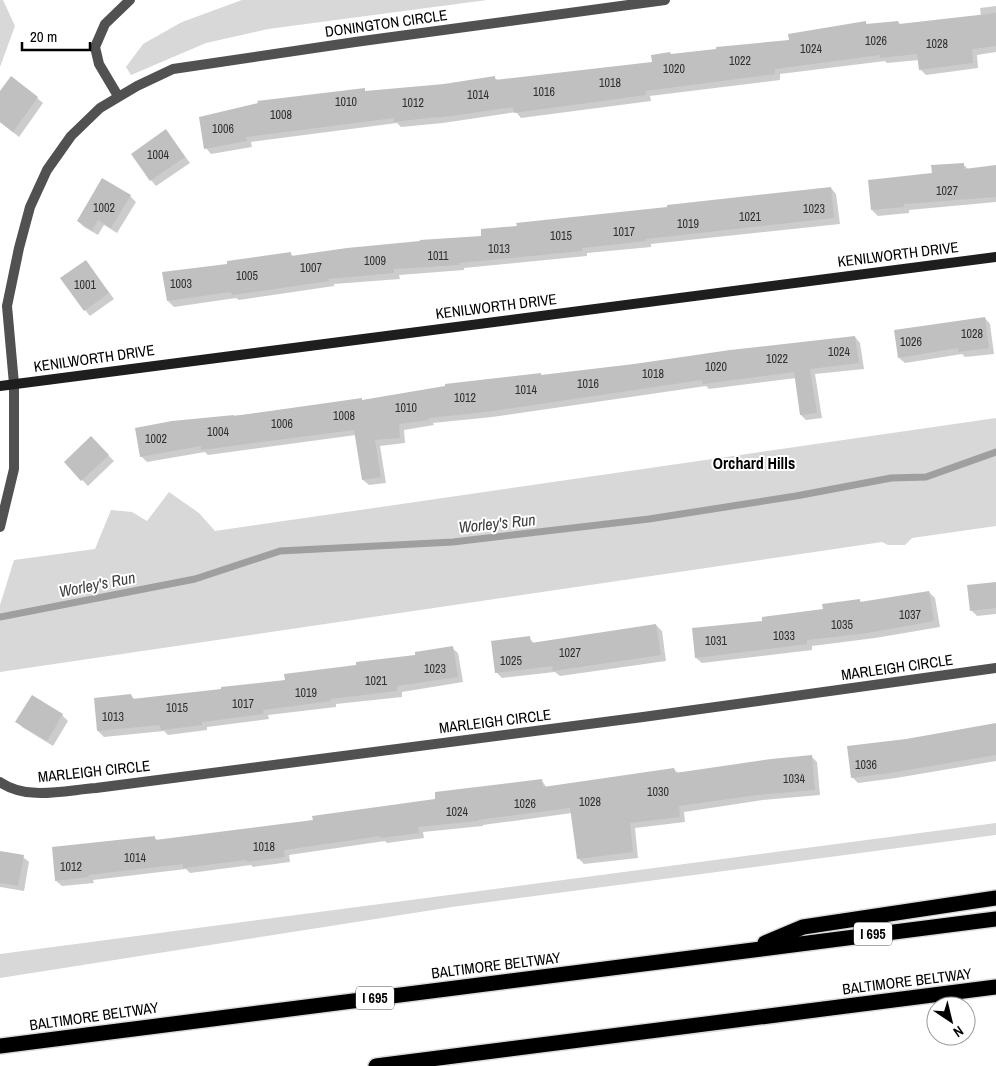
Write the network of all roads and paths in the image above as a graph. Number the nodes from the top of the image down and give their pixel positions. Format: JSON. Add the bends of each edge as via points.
{"nodes":[{"id":1,"x":130,"y":0,"type":"edge"},
{"id":2,"x":665,"y":0,"type":"edge"},
{"id":3,"x":118,"y":96,"type":"junction"},
{"id":4,"x":996,"y":257,"type":"edge"},
{"id":5,"x":14,"y":384,"type":"junction"},
{"id":6,"x":0,"y":386,"type":"edge"},
{"id":7,"x":0,"y":527,"type":"edge"},
{"id":8,"x":996,"y":668,"type":"edge"},
{"id":9,"x":0,"y":782,"type":"edge"},
{"id":10,"x":996,"y":898,"type":"edge"},
{"id":11,"x":996,"y":918,"type":"edge"},
{"id":12,"x":750,"y":950,"type":"junction"},
{"id":13,"x":996,"y":988,"type":"edge"},
{"id":14,"x":0,"y":1046,"type":"edge"},
{"id":15,"x":376,"y":1066,"type":"edge"}],
"edges":[{"from":1,"to":3,"type":"street","via":[[105,24],[95,47],[99,64]]},
{"from":2,"to":3,"type":"street","name":"DONINGTON CIRCLE","via":[[173,69]]},
{"from":3,"to":5,"type":"street","name":"DONINGTON CIRCLE","via":[[100,108],[71,136],[47,170],[30,207],[7,306]]},
{"from":4,"to":5,"type":"street","name":"KENILWORTH DRIVE"},
{"from":5,"to":6,"type":"street","name":"KENILWORTH DRIVE"},
{"from":5,"to":7,"type":"street","via":[[14,468]]},
{"from":8,"to":9,"type":"street","name":"MARLEIGH CIRCLE","via":[[96,788],[30,793],[8,788]]},
{"from":10,"to":12,"type":"highway","via":[[802,926]]},
{"from":11,"to":12,"type":"highway","name":"BALTIMORE BELTWAY","number":"I 695"},
{"from":12,"to":14,"type":"highway","name":"BALTIMORE BELTWAY","number":"I 695"},
{"from":13,"to":15,"type":"highway","name":"BALTIMORE BELTWAY"}]}
